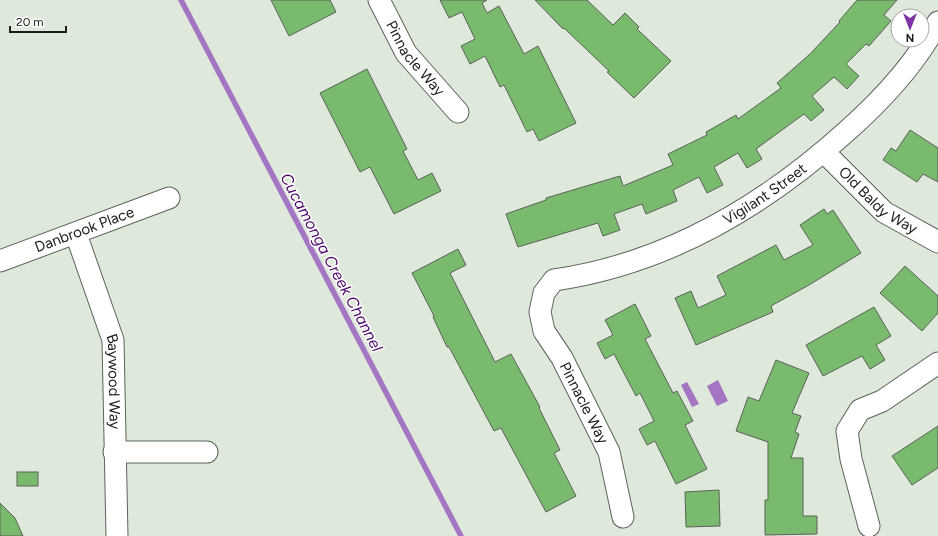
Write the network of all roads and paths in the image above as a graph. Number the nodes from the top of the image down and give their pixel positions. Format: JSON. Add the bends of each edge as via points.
{"nodes":[{"id":1,"x":379,"y":0,"type":"edge"},
{"id":2,"x":938,"y":22,"type":"edge"},
{"id":3,"x":458,"y":112,"type":"dead end"},
{"id":4,"x":824,"y":152,"type":"junction"},
{"id":5,"x":169,"y":198,"type":"dead end"},
{"id":6,"x":76,"y":234,"type":"junction"},
{"id":7,"x":938,"y":242,"type":"edge"},
{"id":8,"x":0,"y":261,"type":"edge"},
{"id":9,"x":544,"y":293,"type":"joint"},
{"id":10,"x":938,"y":363,"type":"edge"},
{"id":11,"x":114,"y":452,"type":"junction"},
{"id":12,"x":207,"y":452,"type":"dead end"},
{"id":13,"x":623,"y":517,"type":"dead end"},
{"id":14,"x":869,"y":526,"type":"dead end"},
{"id":15,"x":117,"y":536,"type":"edge"}],
"edges":[{"from":1,"to":3,"type":"street","name":"Pinnacle Way","via":[[406,53]]},
{"from":2,"to":4,"type":"street","name":"Vigilant Street","via":[[909,65],[874,107]]},
{"from":4,"to":7,"type":"street","name":"Old Baldy Way","via":[[884,212]]},
{"from":4,"to":9,"type":"street","name":"Vigilant Street","via":[[779,187],[684,242],[601,271],[554,280]]},
{"from":5,"to":6,"type":"street","name":"Danbrook Place"},
{"from":6,"to":8,"type":"street","name":"Danbrook Place"},
{"from":6,"to":11,"type":"street","name":"Baywood Way","via":[[113,340]]},
{"from":9,"to":13,"type":"street","name":"Pinnacle Way","via":[[540,312],[544,332],[562,358],[609,452]]},
{"from":10,"to":14,"type":"street","via":[[882,402],[860,410],[847,431],[851,459]]},
{"from":11,"to":12,"type":"street"},
{"from":11,"to":15,"type":"street","name":"Baywood Way"}]}
